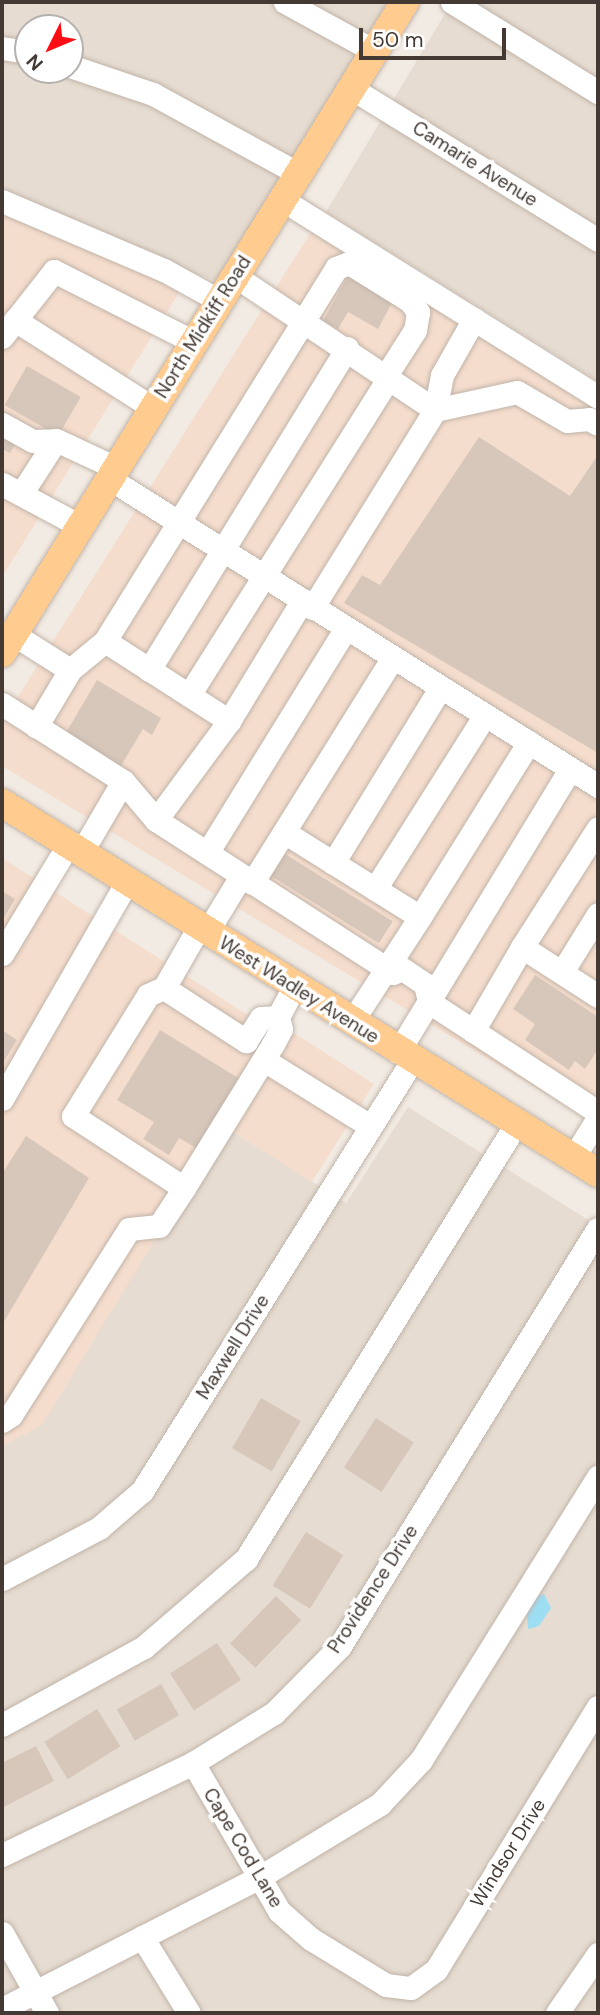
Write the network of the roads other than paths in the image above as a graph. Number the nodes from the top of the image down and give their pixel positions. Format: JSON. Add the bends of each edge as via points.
{"nodes":[{"id":1,"x":285,"y":2,"type":"edge"},
{"id":2,"x":405,"y":2,"type":"edge"},
{"id":3,"x":452,"y":2,"type":"edge"},
{"id":4,"x":374,"y":51,"type":"junction"},
{"id":5,"x":84,"y":71,"type":"edge"},
{"id":6,"x":351,"y":88,"type":"junction"},
{"id":7,"x":598,"y":92,"type":"edge"},
{"id":8,"x":299,"y":174,"type":"junction"},
{"id":9,"x":283,"y":200,"type":"junction"},
{"id":10,"x":2,"y":201,"type":"edge"},
{"id":11,"x":598,"y":240,"type":"edge"},
{"id":12,"x":235,"y":276,"type":"junction"},
{"id":13,"x":220,"y":301,"type":"junction"},
{"id":14,"x":474,"y":319,"type":"junction"},
{"id":15,"x":304,"y":320,"type":"junction"},
{"id":16,"x":8,"y":329,"type":"edge"},
{"id":17,"x":194,"y":342,"type":"junction"},
{"id":18,"x":347,"y":348,"type":"junction"},
{"id":19,"x":388,"y":375,"type":"junction"},
{"id":20,"x":598,"y":397,"type":"edge"},
{"id":21,"x":153,"y":408,"type":"junction"},
{"id":22,"x":435,"y":410,"type":"junction"},
{"id":23,"x":2,"y":424,"type":"edge"},
{"id":24,"x":598,"y":424,"type":"edge"},
{"id":25,"x":56,"y":440,"type":"junction"},
{"id":26,"x":113,"y":474,"type":"junction"},
{"id":27,"x":7,"y":486,"type":"edge"},
{"id":28,"x":178,"y":523,"type":"junction"},
{"id":29,"x":80,"y":526,"type":"junction"},
{"id":30,"x":222,"y":551,"type":"junction"},
{"id":31,"x":263,"y":578,"type":"junction"},
{"id":32,"x":307,"y":605,"type":"junction"},
{"id":33,"x":346,"y":628,"type":"junction"},
{"id":34,"x":105,"y":641,"type":"junction"},
{"id":35,"x":7,"y":643,"type":"edge"},
{"id":36,"x":393,"y":657,"type":"junction"},
{"id":37,"x":71,"y":670,"type":"junction"},
{"id":38,"x":149,"y":670,"type":"junction"},
{"id":39,"x":441,"y":687,"type":"junction"},
{"id":40,"x":189,"y":695,"type":"junction"},
{"id":41,"x":2,"y":704,"type":"edge"},
{"id":42,"x":485,"y":715,"type":"junction"},
{"id":43,"x":229,"y":721,"type":"junction"},
{"id":44,"x":36,"y":727,"type":"junction"},
{"id":45,"x":529,"y":742,"type":"junction"},
{"id":46,"x":570,"y":769,"type":"junction"},
{"id":47,"x":123,"y":781,"type":"junction"},
{"id":48,"x":598,"y":786,"type":"edge"},
{"id":49,"x":2,"y":803,"type":"edge"},
{"id":50,"x":156,"y":820,"type":"junction"},
{"id":51,"x":598,"y":828,"type":"edge"},
{"id":52,"x":284,"y":832,"type":"junction"},
{"id":53,"x":75,"y":849,"type":"junction"},
{"id":54,"x":206,"y":853,"type":"junction"},
{"id":55,"x":333,"y":863,"type":"junction"},
{"id":56,"x":247,"y":880,"type":"junction"},
{"id":57,"x":127,"y":881,"type":"junction"},
{"id":58,"x":375,"y":889,"type":"junction"},
{"id":59,"x":598,"y":914,"type":"edge"},
{"id":60,"x":420,"y":917,"type":"junction"},
{"id":61,"x":203,"y":930,"type":"junction"},
{"id":62,"x":522,"y":947,"type":"junction"},
{"id":63,"x":2,"y":954,"type":"edge"},
{"id":64,"x":386,"y":968,"type":"junction"},
{"id":65,"x":562,"y":972,"type":"junction"},
{"id":66,"x":294,"y":987,"type":"junction"},
{"id":67,"x":164,"y":988,"type":"junction"},
{"id":68,"x":598,"y":996,"type":"edge"},
{"id":69,"x":429,"y":1002,"type":"junction"},
{"id":70,"x":278,"y":1017,"type":"junction"},
{"id":71,"x":351,"y":1023,"type":"junction"},
{"id":72,"x":473,"y":1031,"type":"junction"},
{"id":73,"x":405,"y":1056,"type":"junction"},
{"id":74,"x":264,"y":1060,"type":"junction"},
{"id":75,"x":2,"y":1099,"type":"edge"},
{"id":76,"x":598,"y":1112,"type":"edge"},
{"id":77,"x":598,"y":1118,"type":"edge"},
{"id":78,"x":516,"y":1124,"type":"junction"},
{"id":79,"x":370,"y":1126,"type":"junction"},
{"id":80,"x":573,"y":1158,"type":"junction"},
{"id":81,"x":598,"y":1173,"type":"edge"},
{"id":82,"x":184,"y":1188,"type":"junction"},
{"id":83,"x":598,"y":1228,"type":"edge"},
{"id":84,"x":2,"y":1421,"type":"edge"},
{"id":85,"x":598,"y":1477,"type":"edge"},
{"id":86,"x":2,"y":1579,"type":"edge"},
{"id":87,"x":598,"y":1707,"type":"edge"},
{"id":88,"x":2,"y":1725,"type":"edge"},
{"id":89,"x":193,"y":1763,"type":"junction"},
{"id":90,"x":2,"y":1855,"type":"edge"},
{"id":91,"x":258,"y":1878,"type":"junction"},
{"id":92,"x":2,"y":1933,"type":"edge"},
{"id":93,"x":142,"y":1937,"type":"junction"},
{"id":94,"x":598,"y":1954,"type":"edge"},
{"id":95,"x":408,"y":1987,"type":"joint"},
{"id":96,"x":34,"y":1992,"type":"junction"},
{"id":97,"x":2,"y":2009,"type":"edge"},
{"id":98,"x":47,"y":2013,"type":"edge"},
{"id":99,"x":189,"y":2013,"type":"edge"},
{"id":100,"x":556,"y":2013,"type":"edge"}],
"edges":[{"from":1,"to":4,"type":"street"},
{"from":2,"to":4,"type":"main road","name":"North Midkiff Road"},
{"from":3,"to":7,"type":"street"},
{"from":4,"to":6,"type":"main road","name":"North Midkiff Road"},
{"from":5,"to":8,"type":"street","via":[[152,94]]},
{"from":6,"to":8,"type":"main road","name":"North Midkiff Road"},
{"from":6,"to":11,"type":"street","name":"Camarie Avenue"},
{"from":8,"to":9,"type":"main road","name":"North Midkiff Road"},
{"from":9,"to":12,"type":"main road","name":"North Midkiff Road"},
{"from":9,"to":14,"type":"street"},
{"from":10,"to":13,"type":"street","via":[[164,270]]},
{"from":12,"to":13,"type":"main road","name":"North Midkiff Road"},
{"from":12,"to":15,"type":"street"},
{"from":13,"to":17,"type":"main road","name":"North Midkiff Road"},
{"from":14,"to":20,"type":"street"},
{"from":14,"to":22,"type":"street","via":[[442,375]]},
{"from":15,"to":18,"type":"street"},
{"from":15,"to":19,"type":"street","via":[[336,268],[349,263],[410,301],[418,312],[415,330]]},
{"from":15,"to":28,"type":"street"},
{"from":16,"to":17,"type":"street","via":[[54,271]]},
{"from":16,"to":21,"type":"street"},
{"from":17,"to":21,"type":"main road","name":"North Midkiff Road"},
{"from":18,"to":19,"type":"street"},
{"from":18,"to":30,"type":"street"},
{"from":19,"to":22,"type":"street"},
{"from":19,"to":31,"type":"street"},
{"from":21,"to":26,"type":"main road","name":"North Midkiff Road"},
{"from":22,"to":24,"type":"street","via":[[517,392],[567,421],[589,419]]},
{"from":22,"to":32,"type":"street"},
{"from":23,"to":25,"type":"street","via":[[33,440]]},
{"from":25,"to":26,"type":"street"},
{"from":25,"to":27,"type":"street"},
{"from":26,"to":28,"type":"street"},
{"from":26,"to":29,"type":"main road","name":"North Midkiff Road"},
{"from":27,"to":29,"type":"street"},
{"from":28,"to":30,"type":"street"},
{"from":28,"to":34,"type":"street"},
{"from":29,"to":35,"type":"main road","name":"North Midkiff Road"},
{"from":30,"to":31,"type":"street"},
{"from":30,"to":38,"type":"street"},
{"from":31,"to":32,"type":"street"},
{"from":31,"to":40,"type":"street"},
{"from":32,"to":33,"type":"street"},
{"from":32,"to":43,"type":"street"},
{"from":33,"to":36,"type":"street"},
{"from":33,"to":54,"type":"street"},
{"from":34,"to":37,"type":"street"},
{"from":34,"to":38,"type":"street"},
{"from":35,"to":37,"type":"street"},
{"from":36,"to":39,"type":"street"},
{"from":36,"to":52,"type":"street"},
{"from":37,"to":44,"type":"street"},
{"from":38,"to":40,"type":"street"},
{"from":39,"to":42,"type":"street"},
{"from":39,"to":55,"type":"street"},
{"from":40,"to":43,"type":"street"},
{"from":41,"to":44,"type":"street"},
{"from":42,"to":45,"type":"street"},
{"from":42,"to":58,"type":"street"},
{"from":43,"to":50,"type":"street"},
{"from":44,"to":47,"type":"street"},
{"from":45,"to":46,"type":"street"},
{"from":45,"to":60,"type":"street"},
{"from":46,"to":48,"type":"street"},
{"from":46,"to":69,"type":"street","name":"Maxwell Drive"},
{"from":47,"to":50,"type":"street"},
{"from":47,"to":53,"type":"street"},
{"from":49,"to":53,"type":"main road","name":"West Wadley Avenue"},
{"from":50,"to":54,"type":"street"},
{"from":51,"to":62,"type":"street"},
{"from":52,"to":55,"type":"street"},
{"from":52,"to":56,"type":"street"},
{"from":53,"to":57,"type":"main road","name":"West Wadley Avenue"},
{"from":53,"to":63,"type":"street"},
{"from":54,"to":56,"type":"street"},
{"from":55,"to":58,"type":"street"},
{"from":56,"to":61,"type":"street"},
{"from":56,"to":64,"type":"street"},
{"from":57,"to":61,"type":"main road","name":"West Wadley Avenue"},
{"from":57,"to":75,"type":"street"},
{"from":58,"to":60,"type":"street"},
{"from":59,"to":65,"type":"street"},
{"from":60,"to":64,"type":"street"},
{"from":61,"to":66,"type":"main road","name":"West Wadley Avenue"},
{"from":61,"to":67,"type":"street"},
{"from":62,"to":65,"type":"street"},
{"from":62,"to":72,"type":"street"},
{"from":64,"to":69,"type":"street","via":[[393,973],[401,968],[425,984]]},
{"from":64,"to":71,"type":"street"},
{"from":65,"to":68,"type":"street"},
{"from":66,"to":70,"type":"street"},
{"from":66,"to":71,"type":"main road","name":"West Wadley Avenue"},
{"from":67,"to":70,"type":"street","via":[[246,1041],[261,1018]]},
{"from":67,"to":82,"type":"street","via":[[148,995],[73,1116]]},
{"from":69,"to":72,"type":"street"},
{"from":69,"to":73,"type":"street","name":"Maxwell Drive"},
{"from":70,"to":74,"type":"street","via":[[281,1029]]},
{"from":71,"to":73,"type":"main road","name":"West Wadley Avenue"},
{"from":72,"to":76,"type":"street"},
{"from":73,"to":78,"type":"main road","name":"West Wadley Avenue"},
{"from":73,"to":79,"type":"street","name":"Maxwell Drive"},
{"from":74,"to":79,"type":"street"},
{"from":74,"to":82,"type":"street"},
{"from":77,"to":80,"type":"street"},
{"from":78,"to":80,"type":"main road","name":"West Wadley Avenue"},
{"from":78,"to":88,"type":"street","via":[[246,1559],[144,1647]]},
{"from":79,"to":86,"type":"street","name":"Maxwell Drive","via":[[142,1491],[99,1528]]},
{"from":80,"to":81,"type":"main road","name":"West Wadley Avenue"},
{"from":82,"to":84,"type":"street","via":[[159,1226],[129,1229],[11,1415]]},
{"from":83,"to":89,"type":"street","name":"Providence Drive","via":[[340,1646],[274,1713]]},
{"from":85,"to":91,"type":"street","via":[[415,1767],[380,1804]]},
{"from":87,"to":95,"type":"street","name":"Windsor Drive","via":[[436,1970],[420,1985]]},
{"from":89,"to":90,"type":"street","name":"Providence Drive"},
{"from":89,"to":91,"type":"street","name":"Cape Cod Lane"},
{"from":91,"to":93,"type":"street"},
{"from":91,"to":95,"type":"street","name":"Cape Cod Lane","via":[[279,1911],[311,1939],[386,1985]]},
{"from":92,"to":96,"type":"street"},
{"from":93,"to":96,"type":"street"},
{"from":93,"to":99,"type":"street"},
{"from":94,"to":100,"type":"street"},
{"from":96,"to":97,"type":"street"},
{"from":96,"to":98,"type":"street"}]}
